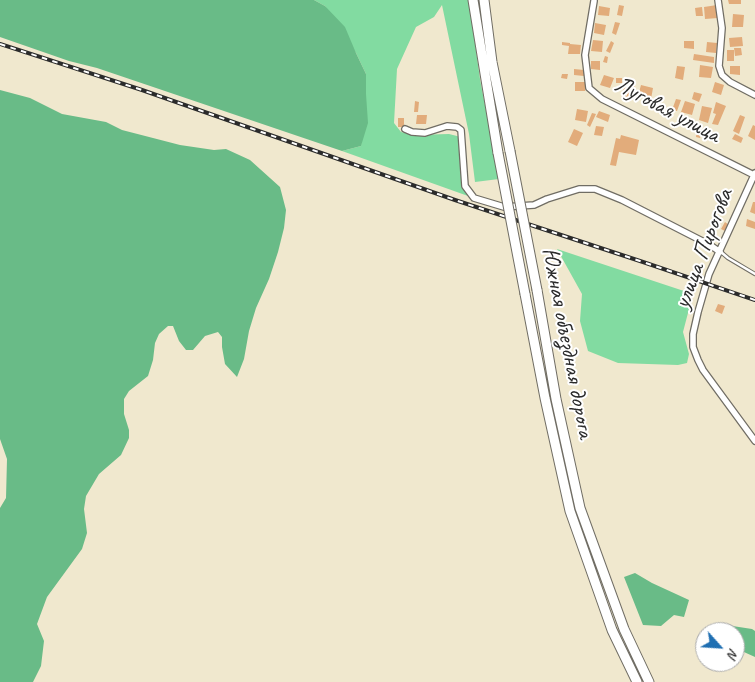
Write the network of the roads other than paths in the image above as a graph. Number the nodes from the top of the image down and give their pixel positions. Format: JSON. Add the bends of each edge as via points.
{"nodes":[{"id":1,"x":473,"y":0,"type":"edge"},
{"id":2,"x":484,"y":0,"type":"edge"},
{"id":3,"x":718,"y":0,"type":"edge"},
{"id":4,"x":594,"y":1,"type":"edge"},
{"id":5,"x":755,"y":95,"type":"edge"},
{"id":6,"x":405,"y":129,"type":"dead end"},
{"id":7,"x":754,"y":174,"type":"edge"},
{"id":8,"x":720,"y":252,"type":"junction"},
{"id":9,"x":755,"y":274,"type":"edge"},
{"id":10,"x":755,"y":441,"type":"edge"},
{"id":11,"x":637,"y":682,"type":"edge"},
{"id":12,"x":649,"y":682,"type":"edge"}],
"edges":[{"from":1,"to":11,"type":"main road","name":"Южная объездная дорога","bridge":true,"via":[[498,153],[570,511],[612,630]]},
{"from":2,"to":12,"type":"main road","name":"Южная объездная дорога","bridge":true,"via":[[492,62],[580,508],[624,629]]},
{"from":3,"to":5,"type":"street","via":[[722,28],[719,66],[722,75]]},
{"from":4,"to":7,"type":"street","name":"Луговая улица","via":[[585,56],[589,88],[602,99]]},
{"from":6,"to":8,"type":"street","via":[[425,133],[447,126],[461,130],[465,186],[474,198],[504,207],[534,205],[579,190],[595,189]]},
{"from":7,"to":8,"type":"street","name":"улица Пирогова"},
{"from":8,"to":9,"type":"lane"},
{"from":8,"to":10,"type":"street","name":"улица Пирогова","via":[[706,283],[693,334],[693,347],[704,370]]}]}
